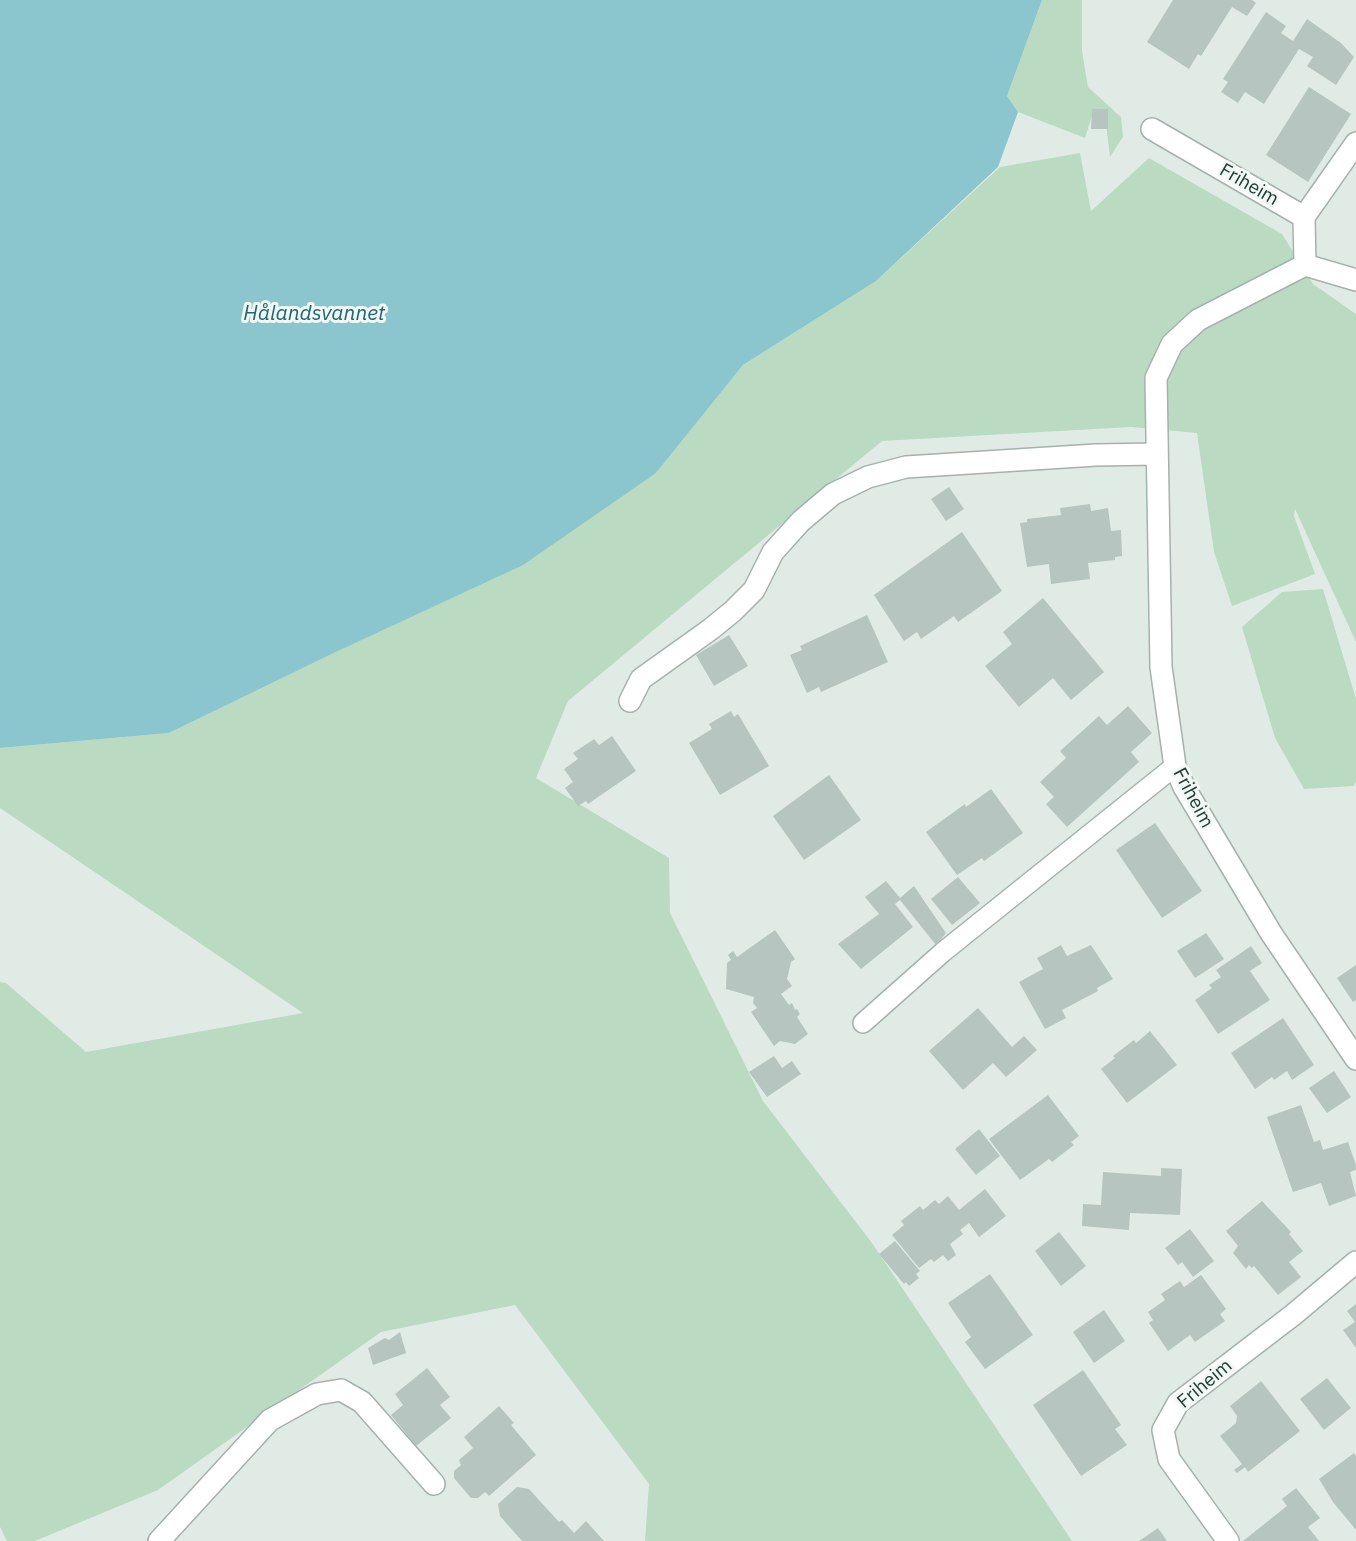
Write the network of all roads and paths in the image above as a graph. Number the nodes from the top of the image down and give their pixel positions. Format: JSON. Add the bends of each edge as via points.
{"nodes":[{"id":1,"x":1152,"y":129,"type":"dead end"},
{"id":2,"x":1356,"y":143,"type":"edge"},
{"id":3,"x":1304,"y":217,"type":"junction"},
{"id":4,"x":1305,"y":265,"type":"junction"},
{"id":5,"x":1356,"y":281,"type":"edge"},
{"id":6,"x":1157,"y":454,"type":"junction"},
{"id":7,"x":631,"y":701,"type":"dead end"},
{"id":8,"x":1175,"y":766,"type":"junction"},
{"id":9,"x":863,"y":1023,"type":"dead end"},
{"id":10,"x":1356,"y":1059,"type":"edge"},
{"id":11,"x":1356,"y":1262,"type":"edge"},
{"id":12,"x":435,"y":1484,"type":"dead end"},
{"id":13,"x":159,"y":1541,"type":"edge"},
{"id":14,"x":1228,"y":1541,"type":"edge"}],
"edges":[{"from":1,"to":3,"type":"street","name":"Friheim"},
{"from":2,"to":3,"type":"street"},
{"from":3,"to":4,"type":"street"},
{"from":4,"to":5,"type":"street"},
{"from":4,"to":6,"type":"street","name":"Friheim","via":[[1198,320],[1172,344],[1156,378]]},
{"from":6,"to":7,"type":"street","via":[[906,467],[868,477],[833,494],[801,521],[773,552],[754,590],[711,629],[641,680]]},
{"from":6,"to":8,"type":"street","name":"Friheim","via":[[1161,667]]},
{"from":8,"to":9,"type":"lane","via":[[943,952]]},
{"from":8,"to":10,"type":"street","name":"Friheim","via":[[1272,933]]},
{"from":11,"to":14,"type":"street","name":"Friheim","via":[[1178,1403],[1163,1430],[1169,1459]]},
{"from":12,"to":13,"type":"street","via":[[362,1402],[341,1390],[317,1394],[270,1420]]}]}
